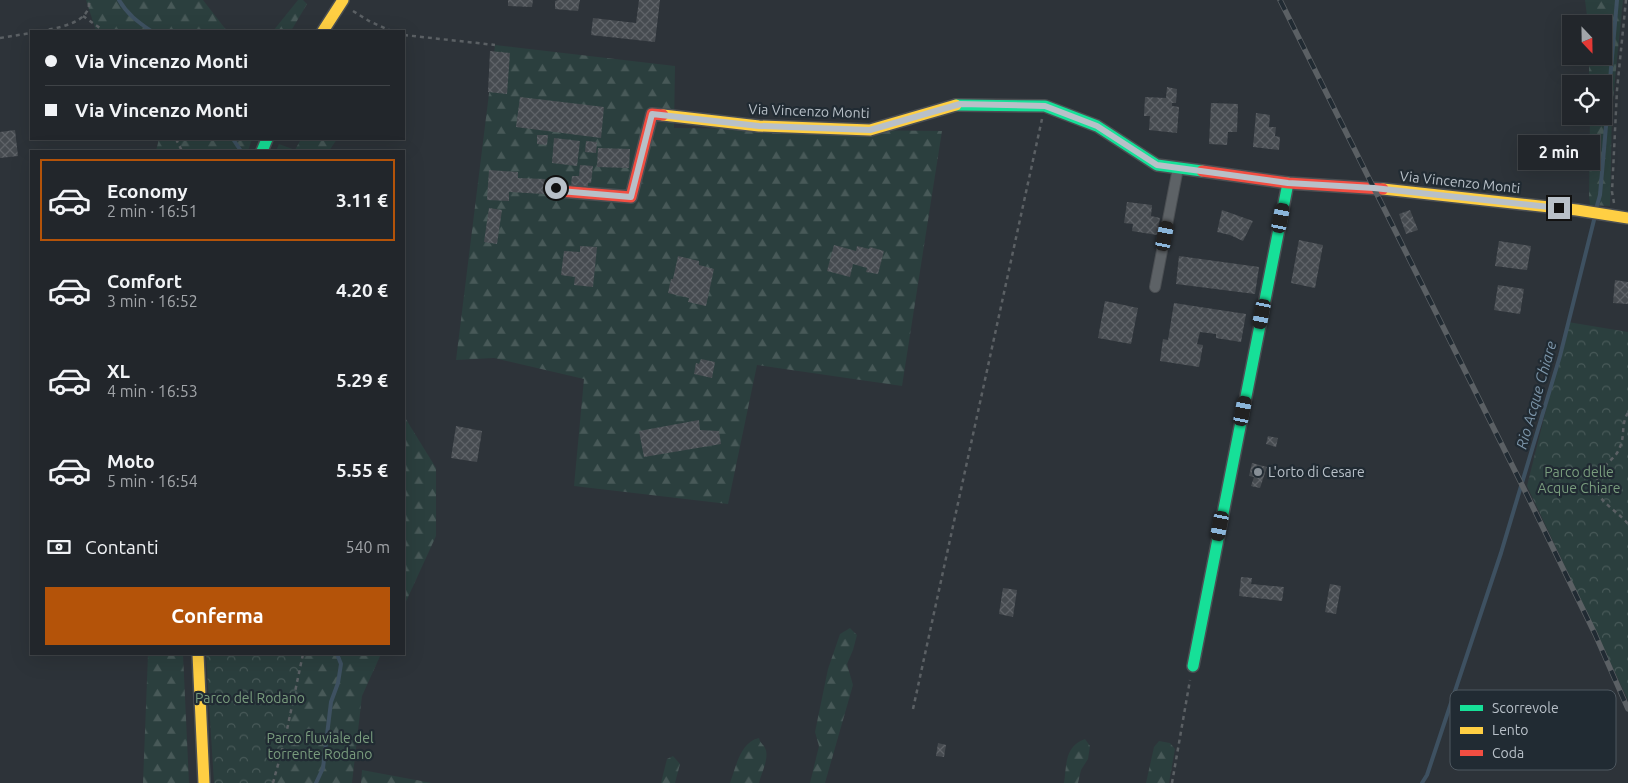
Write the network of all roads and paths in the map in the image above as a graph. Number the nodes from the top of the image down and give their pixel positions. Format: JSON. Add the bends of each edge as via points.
{"nodes":[{"id":1,"x":89,"y":0,"type":"edge"},
{"id":2,"x":343,"y":0,"type":"edge"},
{"id":3,"x":1626,"y":0,"type":"edge"},
{"id":4,"x":353,"y":11,"type":"dead end"},
{"id":5,"x":83,"y":16,"type":"junction"},
{"id":6,"x":46,"y":30,"type":"edge"},
{"id":7,"x":103,"y":30,"type":"edge"},
{"id":8,"x":324,"y":30,"type":"edge"},
{"id":9,"x":389,"y":30,"type":"edge"},
{"id":10,"x":30,"y":33,"type":"edge"},
{"id":11,"x":405,"y":35,"type":"edge"},
{"id":12,"x":0,"y":38,"type":"edge"},
{"id":13,"x":495,"y":45,"type":"dead end"},
{"id":14,"x":1045,"y":106,"type":"junction"},
{"id":15,"x":1178,"y":168,"type":"junction"},
{"id":16,"x":1288,"y":183,"type":"junction"},
{"id":17,"x":556,"y":188,"type":"dead end"},
{"id":18,"x":1618,"y":217,"type":"edge"},
{"id":19,"x":1155,"y":287,"type":"dead end"},
{"id":20,"x":1628,"y":413,"type":"edge"},
{"id":21,"x":1628,"y":524,"type":"edge"},
{"id":22,"x":198,"y":655,"type":"edge"},
{"id":23,"x":303,"y":655,"type":"edge"},
{"id":24,"x":1193,"y":666,"type":"joint"},
{"id":25,"x":913,"y":709,"type":"dead end"},
{"id":26,"x":204,"y":783,"type":"edge"},
{"id":27,"x":274,"y":783,"type":"edge"},
{"id":28,"x":1172,"y":783,"type":"edge"}],
"edges":[{"from":1,"to":5,"type":"path"},
{"from":2,"to":8,"type":"street"},
{"from":3,"to":18,"type":"path","via":[[1616,90],[1612,192]]},
{"from":4,"to":9,"type":"path"},
{"from":5,"to":6,"type":"path","via":[[68,25]]},
{"from":5,"to":7,"type":"path"},
{"from":10,"to":12,"type":"path"},
{"from":11,"to":13,"type":"path"},
{"from":14,"to":15,"type":"street","name":"Via Vincenzo Monti","via":[[1097,126],[1157,165]]},
{"from":14,"to":17,"type":"street","name":"Via Vincenzo Monti","via":[[960,104],[870,130],[759,126],[652,114],[631,197],[560,191]]},
{"from":14,"to":25,"type":"path"},
{"from":15,"to":16,"type":"street","name":"Via Vincenzo Monti"},
{"from":15,"to":19,"type":"street"},
{"from":16,"to":18,"type":"street","name":"Via Vincenzo Monti","via":[[1374,188]]},
{"from":16,"to":24,"type":"street"},
{"from":20,"to":21,"type":"path","via":[[1624,418],[1621,446],[1598,477],[1597,487],[1601,500]]},
{"from":22,"to":26,"type":"street"},
{"from":23,"to":27,"type":"path"},
{"from":24,"to":28,"type":"path"}]}
